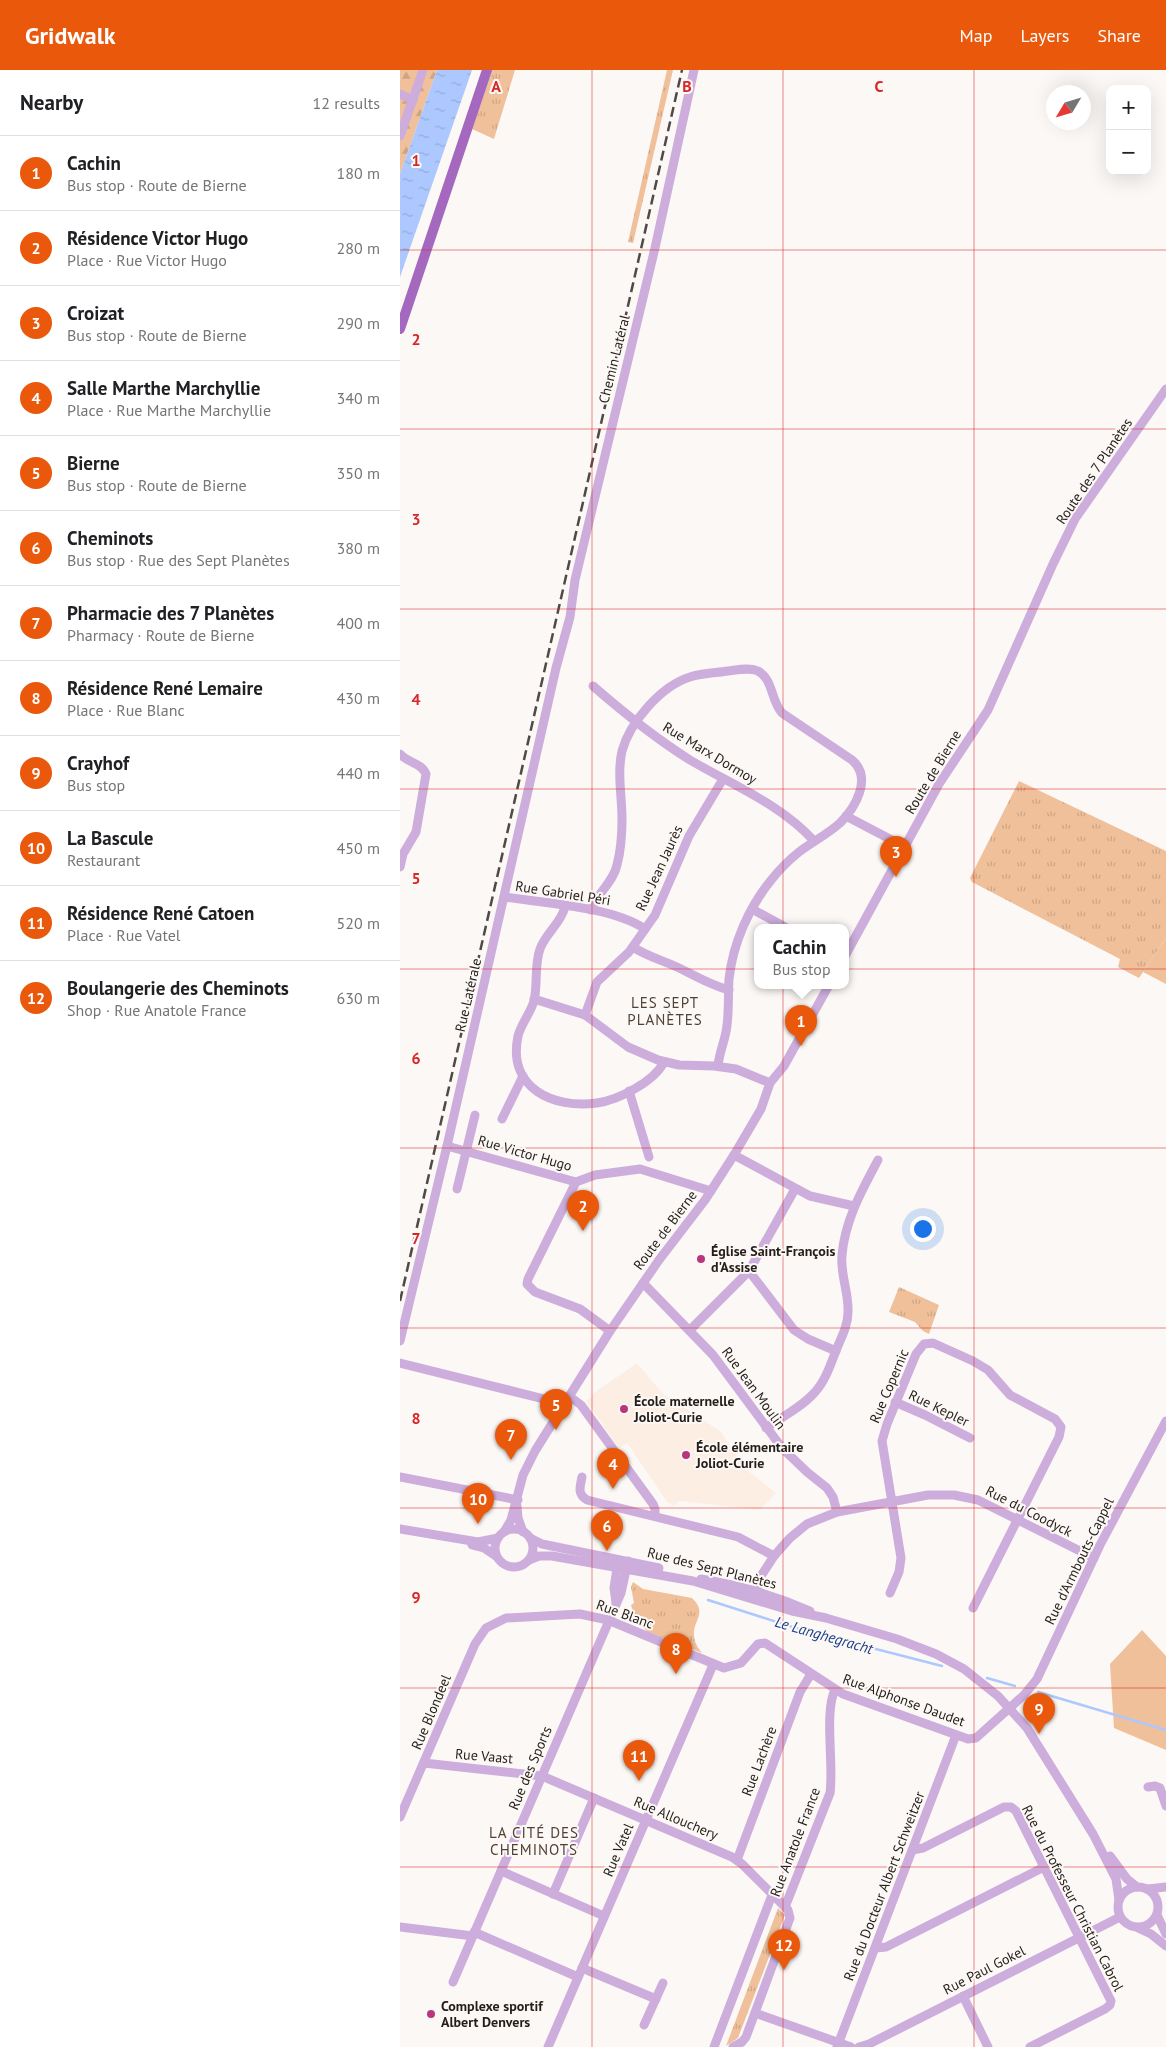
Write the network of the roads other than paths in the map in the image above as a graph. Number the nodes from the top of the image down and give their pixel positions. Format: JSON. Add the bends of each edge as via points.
{"nodes":[{"id":1,"x":424,"y":70,"type":"edge"},
{"id":2,"x":487,"y":70,"type":"edge"},
{"id":3,"x":694,"y":70,"type":"edge"},
{"id":4,"x":400,"y":94,"type":"edge"},
{"id":5,"x":413,"y":100,"type":"junction"},
{"id":6,"x":400,"y":136,"type":"edge"},
{"id":7,"x":400,"y":329,"type":"edge"},
{"id":8,"x":1166,"y":389,"type":"edge"},
{"id":9,"x":1037,"y":599,"type":"joint"},
{"id":10,"x":560,"y":655,"type":"joint"},
{"id":11,"x":593,"y":686,"type":"dead end"},
{"id":12,"x":636,"y":722,"type":"junction"},
{"id":13,"x":400,"y":754,"type":"edge"},
{"id":14,"x":723,"y":778,"type":"junction"},
{"id":15,"x":846,"y":816,"type":"junction"},
{"id":16,"x":814,"y":841,"type":"junction"},
{"id":17,"x":905,"y":848,"type":"junction"},
{"id":18,"x":400,"y":862,"type":"edge"},
{"id":19,"x":400,"y":867,"type":"edge"},
{"id":20,"x":504,"y":897,"type":"junction"},
{"id":21,"x":565,"y":906,"type":"junction"},
{"id":22,"x":752,"y":909,"type":"junction"},
{"id":23,"x":591,"y":910,"type":"junction"},
{"id":24,"x":780,"y":924,"type":"edge"},
{"id":25,"x":646,"y":929,"type":"junction"},
{"id":26,"x":633,"y":947,"type":"junction"},
{"id":27,"x":849,"y":949,"type":"edge"},
{"id":28,"x":827,"y":989,"type":"edge"},
{"id":29,"x":728,"y":990,"type":"junction"},
{"id":30,"x":534,"y":999,"type":"junction"},
{"id":31,"x":585,"y":1015,"type":"junction"},
{"id":32,"x":664,"y":1062,"type":"junction"},
{"id":33,"x":718,"y":1066,"type":"junction"},
{"id":34,"x":523,"y":1076,"type":"junction"},
{"id":35,"x":770,"y":1083,"type":"junction"},
{"id":36,"x":629,"y":1091,"type":"junction"},
{"id":37,"x":475,"y":1115,"type":"dead end"},
{"id":38,"x":502,"y":1119,"type":"dead end"},
{"id":39,"x":447,"y":1146,"type":"junction"},
{"id":40,"x":466,"y":1151,"type":"junction"},
{"id":41,"x":734,"y":1155,"type":"junction"},
{"id":42,"x":649,"y":1157,"type":"dead end"},
{"id":43,"x":878,"y":1160,"type":"dead end"},
{"id":44,"x":576,"y":1182,"type":"junction"},
{"id":45,"x":795,"y":1188,"type":"junction"},
{"id":46,"x":457,"y":1189,"type":"dead end"},
{"id":47,"x":711,"y":1191,"type":"junction"},
{"id":48,"x":854,"y":1206,"type":"junction"},
{"id":49,"x":749,"y":1271,"type":"junction"},
{"id":50,"x":643,"y":1283,"type":"junction"},
{"id":51,"x":690,"y":1330,"type":"junction"},
{"id":52,"x":610,"y":1331,"type":"junction"},
{"id":53,"x":400,"y":1341,"type":"edge"},
{"id":54,"x":836,"y":1351,"type":"junction"},
{"id":55,"x":400,"y":1363,"type":"edge"},
{"id":56,"x":567,"y":1400,"type":"junction"},
{"id":57,"x":895,"y":1402,"type":"junction"},
{"id":58,"x":1166,"y":1422,"type":"edge"},
{"id":59,"x":766,"y":1428,"type":"junction"},
{"id":60,"x":970,"y":1438,"type":"dead end"},
{"id":61,"x":400,"y":1477,"type":"edge"},
{"id":62,"x":582,"y":1477,"type":"dead end"},
{"id":63,"x":517,"y":1499,"type":"junction"},
{"id":64,"x":891,"y":1502,"type":"junction"},
{"id":65,"x":837,"y":1512,"type":"junction"},
{"id":66,"x":655,"y":1516,"type":"junction"},
{"id":67,"x":1018,"y":1520,"type":"junction"},
{"id":68,"x":400,"y":1529,"type":"edge"},
{"id":69,"x":501,"y":1535,"type":"junction"},
{"id":70,"x":527,"y":1535,"type":"junction"},
{"id":71,"x":436,"y":1536,"type":"junction"},
{"id":72,"x":496,"y":1556,"type":"junction"},
{"id":73,"x":774,"y":1556,"type":"junction"},
{"id":74,"x":1094,"y":1558,"type":"junction"},
{"id":75,"x":529,"y":1560,"type":"junction"},
{"id":76,"x":623,"y":1564,"type":"junction"},
{"id":77,"x":890,"y":1593,"type":"dead end"},
{"id":78,"x":755,"y":1596,"type":"junction"},
{"id":79,"x":973,"y":1608,"type":"dead end"},
{"id":80,"x":608,"y":1620,"type":"junction"},
{"id":81,"x":475,"y":1644,"type":"joint"},
{"id":82,"x":713,"y":1665,"type":"junction"},
{"id":83,"x":811,"y":1674,"type":"junction"},
{"id":84,"x":835,"y":1690,"type":"junction"},
{"id":85,"x":1010,"y":1707,"type":"junction"},
{"id":86,"x":956,"y":1734,"type":"junction"},
{"id":87,"x":424,"y":1763,"type":"junction"},
{"id":88,"x":542,"y":1776,"type":"junction"},
{"id":89,"x":1148,"y":1787,"type":"dead end"},
{"id":90,"x":594,"y":1798,"type":"junction"},
{"id":91,"x":1166,"y":1806,"type":"edge"},
{"id":92,"x":400,"y":1817,"type":"edge"},
{"id":93,"x":646,"y":1820,"type":"junction"},
{"id":94,"x":1093,"y":1834,"type":"junction"},
{"id":95,"x":912,"y":1850,"type":"junction"},
{"id":96,"x":737,"y":1860,"type":"junction"},
{"id":97,"x":1044,"y":1868,"type":"junction"},
{"id":98,"x":501,"y":1871,"type":"junction"},
{"id":99,"x":1137,"y":1887,"type":"junction"},
{"id":100,"x":1166,"y":1887,"type":"edge"},
{"id":101,"x":1148,"y":1889,"type":"junction"},
{"id":102,"x":554,"y":1894,"type":"junction"},
{"id":103,"x":772,"y":1895,"type":"junction"},
{"id":104,"x":1166,"y":1898,"type":"edge"},
{"id":105,"x":1119,"y":1900,"type":"junction"},
{"id":106,"x":785,"y":1907,"type":"junction"},
{"id":107,"x":1158,"y":1911,"type":"junction"},
{"id":108,"x":604,"y":1916,"type":"junction"},
{"id":109,"x":1120,"y":1917,"type":"junction"},
{"id":110,"x":400,"y":1927,"type":"edge"},
{"id":111,"x":1138,"y":1928,"type":"junction"},
{"id":112,"x":474,"y":1934,"type":"junction"},
{"id":113,"x":1166,"y":1934,"type":"edge"},
{"id":114,"x":1080,"y":1937,"type":"junction"},
{"id":115,"x":1166,"y":1946,"type":"edge"},
{"id":116,"x":875,"y":1948,"type":"junction"},
{"id":117,"x":582,"y":1968,"type":"junction"},
{"id":118,"x":578,"y":1977,"type":"junction"},
{"id":119,"x":453,"y":1982,"type":"dead end"},
{"id":120,"x":663,"y":1983,"type":"dead end"},
{"id":121,"x":962,"y":1996,"type":"junction"},
{"id":122,"x":656,"y":1999,"type":"junction"},
{"id":123,"x":755,"y":2013,"type":"junction"},
{"id":124,"x":644,"y":2025,"type":"dead end"},
{"id":125,"x":838,"y":2045,"type":"edge"},
{"id":126,"x":548,"y":2047,"type":"edge"},
{"id":127,"x":714,"y":2047,"type":"edge"},
{"id":128,"x":733,"y":2047,"type":"edge"},
{"id":129,"x":851,"y":2047,"type":"edge"},
{"id":130,"x":859,"y":2047,"type":"edge"},
{"id":131,"x":988,"y":2047,"type":"edge"},
{"id":132,"x":1030,"y":2047,"type":"edge"}],
"edges":[{"from":1,"to":5,"type":"street"},
{"from":2,"to":7,"type":"main road"},
{"from":3,"to":10,"type":"street","name":"Chemin Latéral"},
{"from":4,"to":5,"type":"street"},
{"from":5,"to":6,"type":"street"},
{"from":8,"to":9,"type":"street","name":"Route des 7 Planètes","via":[[1076,519]]},
{"from":9,"to":17,"type":"street","name":"Route de Bierne","via":[[988,710],[947,771]]},
{"from":10,"to":20,"type":"street","name":"Rue Latérale"},
{"from":11,"to":12,"type":"street","name":"Rue Marx Dormoy"},
{"from":12,"to":14,"type":"street","name":"Rue Marx Dormoy","via":[[677,752]]},
{"from":12,"to":15,"type":"street","via":[[654,701],[685,679],[746,669],[758,671],[767,680],[777,707],[785,716],[859,767],[861,786]]},
{"from":12,"to":23,"type":"street","via":[[625,741],[620,761],[622,826],[617,867]]},
{"from":13,"to":18,"type":"street","via":[[422,767],[426,774],[416,832]]},
{"from":14,"to":16,"type":"street","name":"Rue Marx Dormoy","via":[[778,810]]},
{"from":14,"to":25,"type":"street","name":"Rue Jean Jaurès","via":[[689,836]]},
{"from":15,"to":16,"type":"street"},
{"from":15,"to":17,"type":"street"},
{"from":16,"to":22,"type":"street","via":[[781,869]]},
{"from":17,"to":27,"type":"street","name":"Route de Bierne"},
{"from":18,"to":19,"type":"street"},
{"from":20,"to":21,"type":"street","name":"Rue Gabriel Péri"},
{"from":20,"to":39,"type":"street","name":"Rue Latérale"},
{"from":21,"to":23,"type":"street","name":"Rue Gabriel Péri"},
{"from":21,"to":30,"type":"street","via":[[538,954]]},
{"from":22,"to":24,"type":"street"},
{"from":22,"to":29,"type":"street","via":[[736,948]]},
{"from":23,"to":25,"type":"street","name":"Rue Gabriel Péri","via":[[629,919]]},
{"from":25,"to":26,"type":"street","name":"Rue Jean Jaurès"},
{"from":26,"to":29,"type":"street"},
{"from":26,"to":31,"type":"street","name":"Rue Jean Jaurès","via":[[597,982]]},
{"from":28,"to":35,"type":"street","name":"Route de Bierne","via":[[784,1066]]},
{"from":29,"to":33,"type":"street","via":[[728,1024]]},
{"from":30,"to":31,"type":"street"},
{"from":30,"to":34,"type":"street","via":[[518,1041],[518,1062]]},
{"from":31,"to":32,"type":"street","via":[[628,1047]]},
{"from":32,"to":33,"type":"street"},
{"from":32,"to":36,"type":"street","via":[[654,1075]]},
{"from":33,"to":35,"type":"street","via":[[740,1070]]},
{"from":34,"to":36,"type":"street","via":[[544,1097],[564,1104],[599,1102]]},
{"from":34,"to":38,"type":"street"},
{"from":35,"to":41,"type":"street","name":"Route de Bierne","via":[[761,1109]]},
{"from":36,"to":42,"type":"street"},
{"from":37,"to":40,"type":"street","name":"Rue Victor Hugo"},
{"from":39,"to":40,"type":"street","name":"Rue Victor Hugo"},
{"from":39,"to":53,"type":"street","name":"Rue Latérale"},
{"from":40,"to":44,"type":"street","name":"Rue Victor Hugo"},
{"from":40,"to":46,"type":"street","name":"Rue Victor Hugo"},
{"from":41,"to":45,"type":"street"},
{"from":41,"to":47,"type":"street","name":"Route de Bierne"},
{"from":43,"to":48,"type":"street"},
{"from":44,"to":47,"type":"street","name":"Rue Victor Hugo","via":[[590,1176],[640,1170]]},
{"from":44,"to":52,"type":"street","name":"Rue Victor Hugo","via":[[527,1284],[535,1292],[580,1309]]},
{"from":45,"to":48,"type":"street","via":[[818,1199]]},
{"from":45,"to":49,"type":"street"},
{"from":47,"to":50,"type":"street","name":"Route de Bierne"},
{"from":48,"to":54,"type":"street","via":[[842,1258],[848,1312]]},
{"from":49,"to":51,"type":"street"},
{"from":49,"to":54,"type":"street","via":[[794,1330]]},
{"from":50,"to":51,"type":"street","name":"Rue Jean Moulin"},
{"from":50,"to":52,"type":"street","name":"Route de Bierne"},
{"from":51,"to":59,"type":"street","name":"Rue Jean Moulin","via":[[718,1361]]},
{"from":52,"to":56,"type":"street","name":"Route de Bierne"},
{"from":54,"to":59,"type":"street","via":[[813,1395]]},
{"from":55,"to":56,"type":"street"},
{"from":56,"to":63,"type":"street","name":"Route de Bierne","via":[[531,1457]]},
{"from":56,"to":66,"type":"street","via":[[581,1405],[653,1504]]},
{"from":57,"to":60,"type":"street","name":"Rue Kepler"},
{"from":57,"to":64,"type":"street","name":"Rue Copernic","via":[[882,1445]]},
{"from":57,"to":67,"type":"street","name":"Rue Copernic","via":[[921,1346],[936,1344],[977,1362],[1010,1395],[1055,1419],[1060,1424],[1059,1437]]},
{"from":58,"to":74,"type":"street","name":"Rue d'Armbouts-Cappel"},
{"from":59,"to":65,"type":"street","name":"Rue Jean Moulin","via":[[792,1458],[828,1488]]},
{"from":61,"to":63,"type":"street"},
{"from":62,"to":66,"type":"street","via":[[579,1490],[585,1499]]},
{"from":63,"to":69,"type":"street","name":"Route de Bierne","via":[[511,1520]]},
{"from":63,"to":70,"type":"street","name":"Route de Bierne","via":[[518,1518]]},
{"from":64,"to":65,"type":"street","name":"Rue du Coodyck"},
{"from":64,"to":67,"type":"street","name":"Rue du Coodyck","via":[[938,1494],[959,1496],[978,1500]]},
{"from":64,"to":77,"type":"street","name":"Rue Copernic","via":[[901,1561]]},
{"from":65,"to":73,"type":"street","name":"Rue du Coodyck","via":[[803,1527]]},
{"from":66,"to":73,"type":"street","via":[[738,1537]]},
{"from":67,"to":74,"type":"street","name":"Rue du Coodyck"},
{"from":67,"to":79,"type":"street"},
{"from":68,"to":71,"type":"street"},
{"from":69,"to":70,"type":"street","via":[[513,1529]]},
{"from":69,"to":71,"type":"street","via":[[478,1542]]},
{"from":69,"to":72,"type":"street","via":[[495,1548]]},
{"from":70,"to":75,"type":"street","via":[[533,1549]]},
{"from":70,"to":76,"type":"street","name":"Rue des Sept Planètes","via":[[542,1544]]},
{"from":71,"to":72,"type":"street","via":[[484,1548]]},
{"from":72,"to":75,"type":"street","via":[[501,1563],[512,1567]]},
{"from":73,"to":78,"type":"street","name":"Rue du Coodyck","via":[[761,1576]]},
{"from":74,"to":85,"type":"street","name":"Rue d'Armbouts-Cappel","via":[[1037,1679]]},
{"from":75,"to":76,"type":"street","name":"Rue des Sept Planètes","via":[[552,1556]]},
{"from":76,"to":78,"type":"street","name":"Rue des Sept Planètes"},
{"from":76,"to":80,"type":"street","name":"Rue des Sports","via":[[614,1588],[616,1604]]},
{"from":78,"to":85,"type":"street","name":"Rue des Sept Planètes","via":[[792,1611],[897,1639],[936,1654],[971,1674]]},
{"from":80,"to":81,"type":"street","name":"Rue Blanc","via":[[575,1614],[510,1616],[490,1626]]},
{"from":80,"to":82,"type":"street","name":"Rue Blanc"},
{"from":80,"to":88,"type":"street","name":"Rue des Sports"},
{"from":81,"to":87,"type":"street","name":"Rue Blondeel"},
{"from":82,"to":83,"type":"street","name":"Rue Blanc","via":[[726,1668],[739,1665],[762,1642]]},
{"from":82,"to":93,"type":"street","name":"Rue Vatel"},
{"from":83,"to":84,"type":"street","name":"Rue Alphonse Daudet"},
{"from":83,"to":96,"type":"street","name":"Rue Lachère","via":[[800,1692]]},
{"from":84,"to":86,"type":"street","name":"Rue Alphonse Daudet"},
{"from":84,"to":106,"type":"street","name":"Rue Anatole France","via":[[831,1704],[830,1793]]},
{"from":85,"to":86,"type":"street","name":"Rue Alphonse Daudet","via":[[976,1738],[968,1739]]},
{"from":85,"to":94,"type":"street","name":"Rue des Sept Planètes","via":[[1030,1732]]},
{"from":86,"to":95,"type":"street","name":"Rue du Docteur Albert Schweitzer"},
{"from":87,"to":88,"type":"street","name":"Rue Vaast"},
{"from":87,"to":92,"type":"street","name":"Rue Blondeel"},
{"from":88,"to":90,"type":"street","name":"Rue Allouchery"},
{"from":88,"to":98,"type":"street","name":"Rue des Sports"},
{"from":89,"to":91,"type":"street","via":[[1160,1788]]},
{"from":90,"to":93,"type":"street","name":"Rue Allouchery"},
{"from":90,"to":102,"type":"street"},
{"from":93,"to":96,"type":"street","name":"Rue Allouchery"},
{"from":93,"to":108,"type":"street","name":"Rue Vatel"},
{"from":94,"to":99,"type":"street","via":[[1123,1875]]},
{"from":94,"to":105,"type":"street","via":[[1116,1879]]},
{"from":95,"to":97,"type":"street","name":"Rue du Professeur Christian Cabrol","via":[[1009,1806],[1016,1812]]},
{"from":95,"to":116,"type":"street","name":"Rue du Docteur Albert Schweitzer"},
{"from":96,"to":103,"type":"street","name":"Rue Allouchery"},
{"from":97,"to":114,"type":"street","name":"Rue du Professeur Christian Cabrol"},
{"from":97,"to":116,"type":"street","via":[[886,1947]]},
{"from":98,"to":102,"type":"street"},
{"from":98,"to":112,"type":"street","name":"Rue des Sports"},
{"from":99,"to":101,"type":"street"},
{"from":99,"to":105,"type":"street","via":[[1126,1891]]},
{"from":100,"to":101,"type":"street"},
{"from":101,"to":107,"type":"street","via":[[1155,1896]]},
{"from":102,"to":108,"type":"street"},
{"from":103,"to":106,"type":"street","name":"Rue Allouchery"},
{"from":103,"to":127,"type":"street","name":"Rue Anatole France"},
{"from":104,"to":107,"type":"street"},
{"from":105,"to":109,"type":"street"},
{"from":106,"to":123,"type":"street","name":"Rue Anatole France","via":[[790,1920]]},
{"from":107,"to":111,"type":"street","via":[[1150,1924]]},
{"from":107,"to":113,"type":"street"},
{"from":108,"to":117,"type":"street","name":"Rue Vatel"},
{"from":109,"to":111,"type":"street"},
{"from":109,"to":114,"type":"street","name":"Rue Paul Gokel"},
{"from":110,"to":112,"type":"street"},
{"from":111,"to":115,"type":"street"},
{"from":112,"to":118,"type":"street"},
{"from":112,"to":119,"type":"street","name":"Rue des Sports"},
{"from":114,"to":121,"type":"street","name":"Rue Paul Gokel"},
{"from":114,"to":132,"type":"street","name":"Rue du Professeur Christian Cabrol","via":[[1111,2004]]},
{"from":116,"to":125,"type":"street","name":"Rue du Docteur Albert Schweitzer"},
{"from":117,"to":118,"type":"street","name":"Rue Vatel"},
{"from":117,"to":122,"type":"street"},
{"from":118,"to":126,"type":"street","name":"Rue Vatel"},
{"from":120,"to":122,"type":"street"},
{"from":121,"to":130,"type":"street","name":"Rue Paul Gokel"},
{"from":121,"to":131,"type":"street"},
{"from":122,"to":124,"type":"street"},
{"from":123,"to":125,"type":"street"},
{"from":123,"to":128,"type":"street","name":"Rue Anatole France","via":[[745,2039]]},
{"from":125,"to":129,"type":"street"}]}
